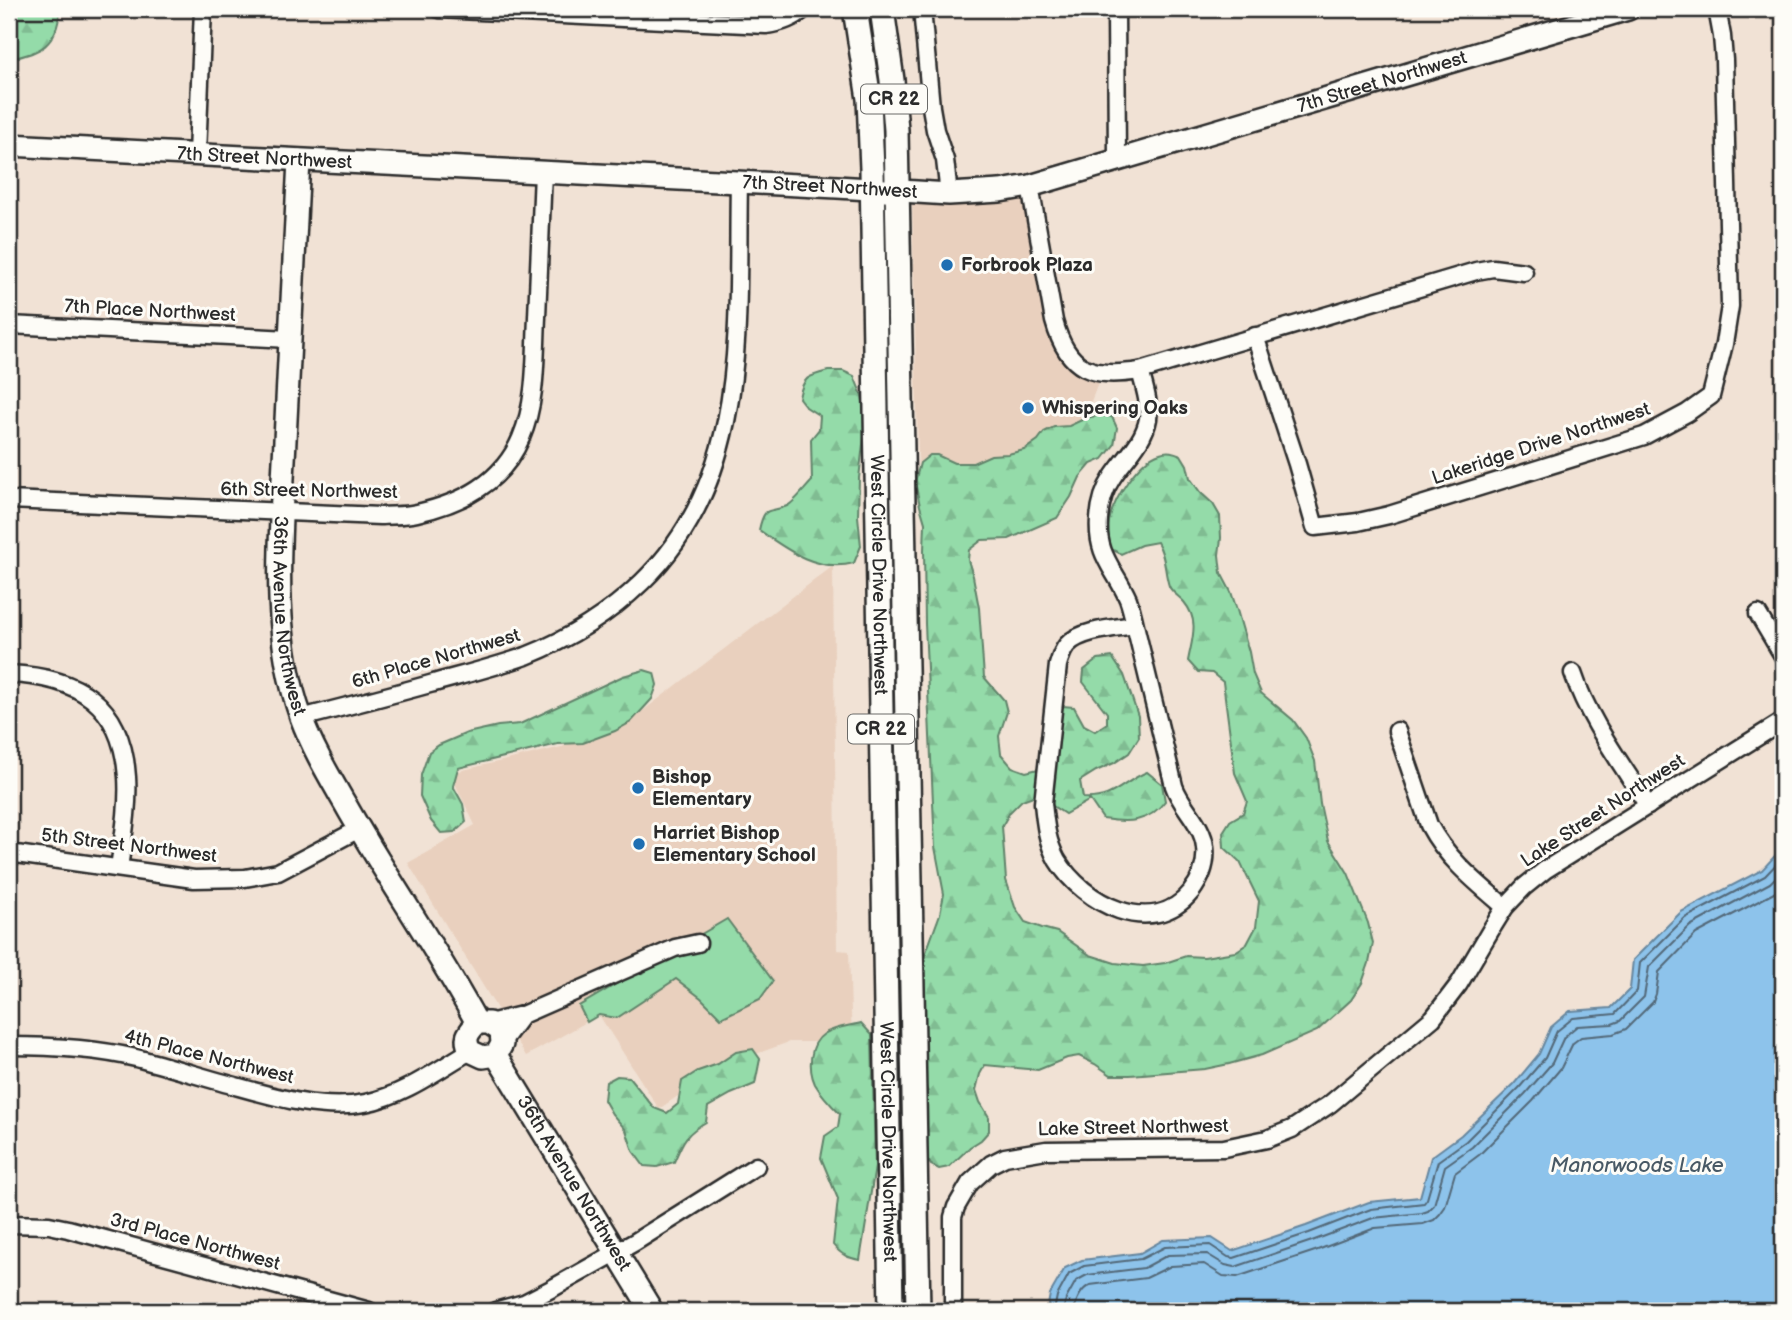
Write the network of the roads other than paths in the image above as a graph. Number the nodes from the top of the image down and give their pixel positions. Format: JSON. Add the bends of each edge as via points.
{"nodes":[{"id":1,"x":203,"y":9,"type":"edge"},
{"id":2,"x":439,"y":9,"type":"edge"},
{"id":3,"x":804,"y":9,"type":"edge"},
{"id":4,"x":855,"y":9,"type":"edge"},
{"id":5,"x":882,"y":9,"type":"edge"},
{"id":6,"x":922,"y":9,"type":"edge"},
{"id":7,"x":1116,"y":9,"type":"edge"},
{"id":8,"x":1628,"y":9,"type":"edge"},
{"id":9,"x":1717,"y":9,"type":"edge"},
{"id":10,"x":9,"y":145,"type":"edge"},
{"id":11,"x":197,"y":154,"type":"junction"},
{"id":12,"x":299,"y":160,"type":"junction"},
{"id":13,"x":1117,"y":160,"type":"junction"},
{"id":14,"x":543,"y":172,"type":"junction"},
{"id":15,"x":739,"y":182,"type":"junction"},
{"id":16,"x":1030,"y":186,"type":"junction"},
{"id":17,"x":872,"y":189,"type":"junction"},
{"id":18,"x":897,"y":191,"type":"junction"},
{"id":19,"x":949,"y":194,"type":"junction"},
{"id":20,"x":1524,"y":272,"type":"dead end"},
{"id":21,"x":9,"y":325,"type":"edge"},
{"id":22,"x":1255,"y":336,"type":"junction"},
{"id":23,"x":289,"y":339,"type":"junction"},
{"id":24,"x":1140,"y":371,"type":"junction"},
{"id":25,"x":9,"y":500,"type":"edge"},
{"id":26,"x":282,"y":512,"type":"junction"},
{"id":27,"x":1758,"y":614,"type":"dead end"},
{"id":28,"x":1135,"y":625,"type":"junction"},
{"id":29,"x":1783,"y":656,"type":"edge"},
{"id":30,"x":1573,"y":673,"type":"dead end"},
{"id":31,"x":9,"y":674,"type":"edge"},
{"id":32,"x":302,"y":718,"type":"junction"},
{"id":33,"x":1783,"y":721,"type":"edge"},
{"id":34,"x":1397,"y":731,"type":"dead end"},
{"id":35,"x":1648,"y":806,"type":"junction"},
{"id":36,"x":359,"y":829,"type":"junction"},
{"id":37,"x":9,"y":853,"type":"edge"},
{"id":38,"x":119,"y":868,"type":"junction"},
{"id":39,"x":1505,"y":907,"type":"junction"},
{"id":40,"x":698,"y":943,"type":"dead end"},
{"id":41,"x":522,"y":1015,"type":"junction"},
{"id":42,"x":483,"y":1023,"type":"junction"},
{"id":43,"x":9,"y":1046,"type":"edge"},
{"id":44,"x":499,"y":1048,"type":"junction"},
{"id":45,"x":470,"y":1051,"type":"junction"},
{"id":46,"x":756,"y":1166,"type":"dead end"},
{"id":47,"x":9,"y":1224,"type":"edge"},
{"id":48,"x":616,"y":1252,"type":"junction"},
{"id":49,"x":369,"y":1311,"type":"edge"},
{"id":50,"x":495,"y":1311,"type":"edge"},
{"id":51,"x":652,"y":1311,"type":"edge"},
{"id":52,"x":891,"y":1311,"type":"edge"},
{"id":53,"x":918,"y":1311,"type":"edge"},
{"id":54,"x":953,"y":1311,"type":"edge"}],
"edges":[{"from":1,"to":11,"type":"street"},
{"from":2,"to":3,"type":"street","via":[[766,25],[792,18]]},
{"from":4,"to":17,"type":"main road","name":"West Circle Drive Northwest","number":"CR 22","via":[[869,99]]},
{"from":5,"to":18,"type":"main road","name":"West Circle Drive Northwest","number":"CR 22","via":[[895,106]]},
{"from":6,"to":19,"type":"street","via":[[931,107]]},
{"from":7,"to":13,"type":"street"},
{"from":8,"to":13,"type":"street","name":"7th Street Northwest"},
{"from":9,"to":22,"type":"street","name":"Lakeridge Drive Northwest","via":[[1724,60],[1730,306],[1711,396],[1703,402],[1656,430],[1609,448],[1389,515],[1315,527]]},
{"from":10,"to":11,"type":"street","name":"7th Street Northwest"},
{"from":11,"to":12,"type":"street","name":"7th Street Northwest"},
{"from":12,"to":14,"type":"street","name":"7th Street Northwest"},
{"from":12,"to":23,"type":"street","name":"36th Avenue Northwest"},
{"from":13,"to":16,"type":"street","name":"7th Street Northwest"},
{"from":14,"to":15,"type":"street","name":"7th Street Northwest"},
{"from":14,"to":26,"type":"street","name":"6th Street Northwest","via":[[532,391],[521,438],[509,460],[472,494],[415,514]]},
{"from":15,"to":17,"type":"street","name":"7th Street Northwest"},
{"from":15,"to":32,"type":"street","name":"6th Place Northwest","via":[[736,338],[726,426],[694,516],[660,563],[596,620],[528,655]]},
{"from":16,"to":19,"type":"street","name":"7th Street Northwest"},
{"from":16,"to":24,"type":"street","via":[[1054,321],[1065,349],[1094,372]]},
{"from":17,"to":18,"type":"street","name":"7th Street Northwest"},
{"from":17,"to":52,"type":"main road","name":"West Circle Drive Northwest","number":"CR 22"},
{"from":18,"to":19,"type":"street","name":"7th Street Northwest"},
{"from":18,"to":53,"type":"main road","name":"West Circle Drive Northwest","number":"CR 22"},
{"from":20,"to":22,"type":"street","via":[[1476,271]]},
{"from":21,"to":23,"type":"street","name":"7th Place Northwest"},
{"from":22,"to":24,"type":"street"},
{"from":23,"to":26,"type":"street","name":"36th Avenue Northwest"},
{"from":24,"to":28,"type":"street","via":[[1148,406],[1146,425],[1111,480],[1098,522],[1103,554],[1129,601]]},
{"from":25,"to":26,"type":"street","name":"6th Street Northwest"},
{"from":26,"to":32,"type":"street","name":"36th Avenue Northwest","via":[[281,630]]},
{"from":27,"to":29,"type":"street"},
{"from":28,"to":28,"type":"street","via":[[1078,636],[1061,654],[1043,803],[1049,841],[1077,886],[1108,906],[1154,914],[1167,911],[1189,895],[1203,872],[1205,848],[1202,834],[1176,792]]},
{"from":30,"to":35,"type":"street","via":[[1590,711]]},
{"from":31,"to":38,"type":"street","via":[[73,687],[95,699],[118,731],[127,777]]},
{"from":32,"to":36,"type":"street","name":"36th Avenue Northwest","via":[[312,746]]},
{"from":33,"to":35,"type":"street","name":"Lake Street Northwest"},
{"from":34,"to":39,"type":"street","via":[[1436,837],[1461,868]]},
{"from":35,"to":39,"type":"street","name":"Lake Street Northwest","via":[[1545,870]]},
{"from":36,"to":38,"type":"street","name":"5th Street Northwest","via":[[278,872],[245,878],[194,879]]},
{"from":36,"to":42,"type":"street","name":"36th Avenue Northwest"},
{"from":37,"to":38,"type":"street","name":"5th Street Northwest"},
{"from":39,"to":54,"type":"street","name":"Lake Street Northwest","via":[[1433,1018],[1293,1129],[1233,1147],[1046,1150],[991,1164],[970,1183],[953,1217]]},
{"from":40,"to":41,"type":"street","via":[[675,948]]},
{"from":41,"to":42,"type":"street"},
{"from":41,"to":44,"type":"street"},
{"from":42,"to":44,"type":"street","name":"36th Avenue Northwest","via":[[500,1031]]},
{"from":42,"to":45,"type":"street","via":[[468,1032]]},
{"from":43,"to":45,"type":"street","name":"4th Place Northwest","via":[[101,1051],[285,1100],[341,1105],[386,1098]]},
{"from":44,"to":45,"type":"street","via":[[483,1057]]},
{"from":44,"to":48,"type":"street","name":"36th Avenue Northwest"},
{"from":46,"to":48,"type":"street"},
{"from":47,"to":49,"type":"street","name":"3rd Place Northwest","via":[[68,1228]]},
{"from":48,"to":50,"type":"street","via":[[524,1303]]},
{"from":48,"to":51,"type":"street","name":"36th Avenue Northwest"}]}
